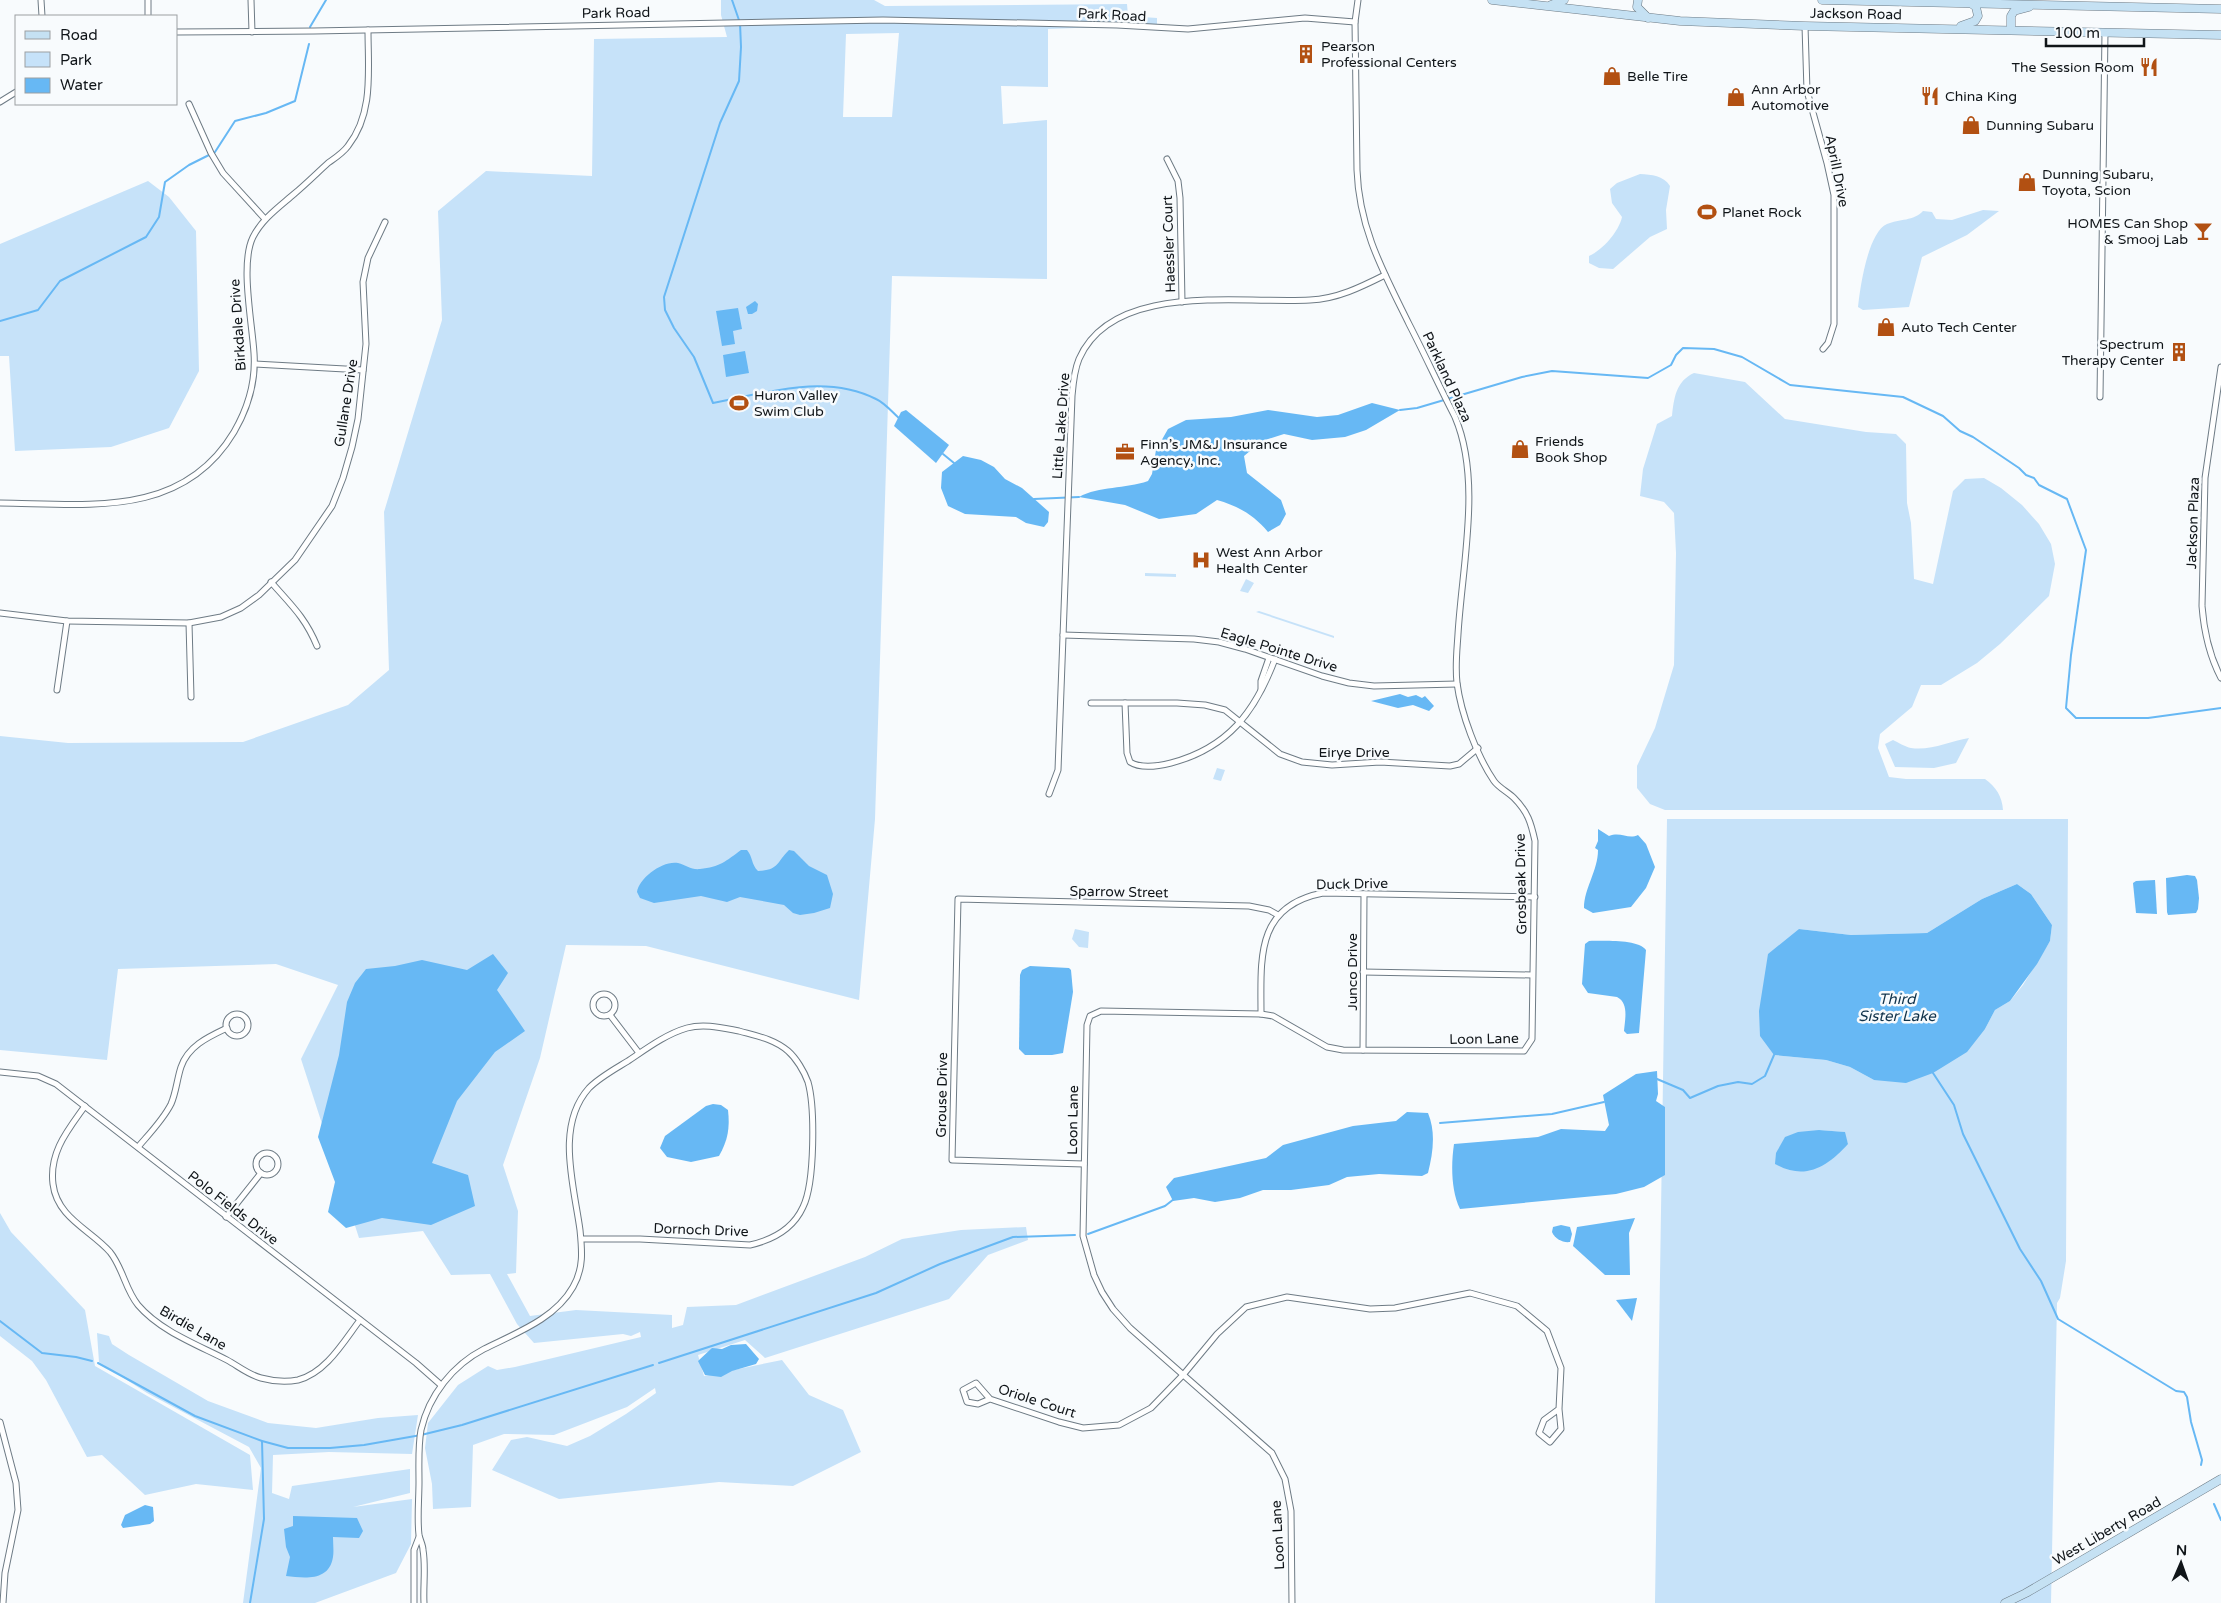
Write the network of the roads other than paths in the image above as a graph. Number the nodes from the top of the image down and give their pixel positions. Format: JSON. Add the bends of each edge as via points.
{"nodes":[{"id":1,"x":42,"y":0,"type":"edge"},
{"id":2,"x":148,"y":0,"type":"edge"},
{"id":3,"x":251,"y":0,"type":"edge"},
{"id":4,"x":1358,"y":0,"type":"edge"},
{"id":5,"x":1492,"y":0,"type":"edge"},
{"id":6,"x":1564,"y":0,"type":"edge"},
{"id":7,"x":1638,"y":0,"type":"edge"},
{"id":8,"x":1822,"y":0,"type":"edge"},
{"id":9,"x":1972,"y":4,"type":"junction"},
{"id":10,"x":2041,"y":5,"type":"junction"},
{"id":11,"x":1545,"y":6,"type":"junction"},
{"id":12,"x":2221,"y":8,"type":"edge"},
{"id":13,"x":42,"y":15,"type":"edge"},
{"id":14,"x":148,"y":15,"type":"edge"},
{"id":15,"x":1648,"y":18,"type":"junction"},
{"id":16,"x":1355,"y":22,"type":"junction"},
{"id":17,"x":1805,"y":26,"type":"junction"},
{"id":18,"x":1946,"y":28,"type":"junction"},
{"id":19,"x":2011,"y":29,"type":"junction"},
{"id":20,"x":368,"y":30,"type":"junction"},
{"id":21,"x":2221,"y":30,"type":"edge"},
{"id":22,"x":178,"y":32,"type":"edge"},
{"id":23,"x":252,"y":32,"type":"junction"},
{"id":24,"x":2105,"y":32,"type":"junction"},
{"id":25,"x":2199,"y":35,"type":"junction"},
{"id":26,"x":2221,"y":35,"type":"edge"},
{"id":27,"x":15,"y":93,"type":"edge"},
{"id":28,"x":0,"y":102,"type":"edge"},
{"id":29,"x":189,"y":104,"type":"dead end"},
{"id":30,"x":1167,"y":159,"type":"dead end"},
{"id":31,"x":265,"y":219,"type":"junction"},
{"id":32,"x":385,"y":222,"type":"dead end"},
{"id":33,"x":1385,"y":275,"type":"junction"},
{"id":34,"x":1182,"y":302,"type":"junction"},
{"id":35,"x":1823,"y":350,"type":"dead end"},
{"id":36,"x":255,"y":364,"type":"junction"},
{"id":37,"x":2221,"y":367,"type":"edge"},
{"id":38,"x":363,"y":370,"type":"junction"},
{"id":39,"x":2100,"y":397,"type":"dead end"},
{"id":40,"x":0,"y":503,"type":"edge"},
{"id":41,"x":271,"y":582,"type":"junction"},
{"id":42,"x":0,"y":613,"type":"edge"},
{"id":43,"x":67,"y":621,"type":"junction"},
{"id":44,"x":189,"y":623,"type":"junction"},
{"id":45,"x":1063,"y":635,"type":"junction"},
{"id":46,"x":317,"y":646,"type":"dead end"},
{"id":47,"x":1272,"y":659,"type":"junction"},
{"id":48,"x":2221,"y":678,"type":"edge"},
{"id":49,"x":1457,"y":684,"type":"junction"},
{"id":50,"x":58,"y":690,"type":"dead end"},
{"id":51,"x":191,"y":697,"type":"dead end"},
{"id":52,"x":1091,"y":703,"type":"dead end"},
{"id":53,"x":1125,"y":703,"type":"junction"},
{"id":54,"x":1238,"y":721,"type":"junction"},
{"id":55,"x":1478,"y":748,"type":"junction"},
{"id":56,"x":1049,"y":794,"type":"dead end"},
{"id":57,"x":1364,"y":894,"type":"junction"},
{"id":58,"x":1535,"y":897,"type":"junction"},
{"id":59,"x":958,"y":900,"type":"joint"},
{"id":60,"x":1278,"y":915,"type":"junction"},
{"id":61,"x":1363,"y":972,"type":"junction"},
{"id":62,"x":1532,"y":975,"type":"junction"},
{"id":63,"x":1261,"y":1014,"type":"junction"},
{"id":64,"x":610,"y":1015,"type":"junction"},
{"id":65,"x":227,"y":1028,"type":"junction"},
{"id":66,"x":1532,"y":1039,"type":"joint"},
{"id":67,"x":1363,"y":1050,"type":"junction"},
{"id":68,"x":639,"y":1053,"type":"junction"},
{"id":69,"x":0,"y":1072,"type":"edge"},
{"id":70,"x":85,"y":1106,"type":"junction"},
{"id":71,"x":138,"y":1148,"type":"junction"},
{"id":72,"x":1084,"y":1164,"type":"junction"},
{"id":73,"x":261,"y":1173,"type":"junction"},
{"id":74,"x":226,"y":1217,"type":"junction"},
{"id":75,"x":581,"y":1240,"type":"junction"},
{"id":76,"x":360,"y":1320,"type":"junction"},
{"id":77,"x":1183,"y":1375,"type":"junction"},
{"id":78,"x":442,"y":1385,"type":"junction"},
{"id":79,"x":990,"y":1400,"type":"junction"},
{"id":80,"x":1559,"y":1409,"type":"junction"},
{"id":81,"x":0,"y":1422,"type":"edge"},
{"id":82,"x":2221,"y":1479,"type":"edge"},
{"id":83,"x":419,"y":1536,"type":"junction"},
{"id":84,"x":3,"y":1603,"type":"edge"},
{"id":85,"x":414,"y":1603,"type":"edge"},
{"id":86,"x":424,"y":1603,"type":"edge"},
{"id":87,"x":1292,"y":1603,"type":"edge"},
{"id":88,"x":2005,"y":1603,"type":"edge"}],
"edges":[{"from":1,"to":13,"type":"street"},
{"from":2,"to":14,"type":"street"},
{"from":3,"to":23,"type":"street"},
{"from":4,"to":16,"type":"street","name":"Parkland Plaza"},
{"from":5,"to":11,"type":"main road","name":"Jackson Road"},
{"from":6,"to":11,"type":"main road","via":[[1560,4]]},
{"from":7,"to":15,"type":"main road","via":[[1636,8]]},
{"from":8,"to":9,"type":"main road","name":"Jackson Road"},
{"from":9,"to":10,"type":"main road","name":"Jackson Road"},
{"from":9,"to":18,"type":"main road","via":[[1978,11],[1975,21]]},
{"from":10,"to":12,"type":"main road","name":"Jackson Road"},
{"from":10,"to":19,"type":"main road","via":[[2014,12]]},
{"from":11,"to":15,"type":"main road","name":"Jackson Road"},
{"from":15,"to":17,"type":"main road","name":"Jackson Road"},
{"from":16,"to":20,"type":"street","name":"Park Road","via":[[1305,18],[1188,29],[883,20]]},
{"from":16,"to":33,"type":"street","name":"Parkland Plaza","via":[[1358,193],[1366,231]]},
{"from":17,"to":18,"type":"main road","name":"Jackson Road"},
{"from":17,"to":35,"type":"street","name":"Aprill Drive","via":[[1807,91],[1834,195],[1834,324]]},
{"from":18,"to":19,"type":"main road","name":"Jackson Road"},
{"from":19,"to":24,"type":"main road","name":"Jackson Road"},
{"from":20,"to":23,"type":"street","name":"Park Road"},
{"from":20,"to":31,"type":"street","name":"Birkdale Drive","via":[[368,99],[358,132],[347,147]]},
{"from":21,"to":25,"type":"main road"},
{"from":22,"to":23,"type":"street","name":"Park Road"},
{"from":24,"to":25,"type":"main road","name":"Jackson Road"},
{"from":24,"to":39,"type":"street"},
{"from":25,"to":26,"type":"main road","name":"Jackson Road"},
{"from":27,"to":28,"type":"street"},
{"from":29,"to":31,"type":"street","via":[[223,173]]},
{"from":30,"to":34,"type":"street","name":"Haessler Court","via":[[1178,181],[1180,198]]},
{"from":31,"to":36,"type":"street","name":"Birkdale Drive","via":[[253,238],[247,257]]},
{"from":32,"to":38,"type":"street","name":"Gullane Drive","via":[[368,258],[363,282],[366,344]]},
{"from":33,"to":34,"type":"street","name":"Little Lake Drive","via":[[1346,294],[1314,300]]},
{"from":33,"to":49,"type":"street","name":"Parkland Plaza","via":[[1450,407],[1464,443],[1469,480]]},
{"from":34,"to":45,"type":"street","name":"Little Lake Drive","via":[[1151,306],[1119,316],[1079,358],[1072,396]]},
{"from":36,"to":38,"type":"street"},
{"from":36,"to":40,"type":"street","name":"Birkdale Drive","via":[[246,409],[237,426],[211,464],[192,478],[163,493],[118,504]]},
{"from":37,"to":48,"type":"street","name":"Jackson Plaza","via":[[2205,478],[2202,590],[2203,626]]},
{"from":38,"to":41,"type":"street","name":"Gullane Drive","via":[[352,447],[332,506],[295,560]]},
{"from":41,"to":44,"type":"street","name":"Gullane Drive","via":[[241,608],[220,618]]},
{"from":41,"to":46,"type":"street","via":[[302,616]]},
{"from":42,"to":43,"type":"street","name":"Gullane Drive"},
{"from":43,"to":44,"type":"street","name":"Gullane Drive"},
{"from":43,"to":50,"type":"street"},
{"from":44,"to":51,"type":"street"},
{"from":45,"to":47,"type":"street","name":"Eagle Pointe Drive","via":[[1194,639],[1220,642]]},
{"from":45,"to":56,"type":"street","name":"Little Lake Drive","via":[[1058,770]]},
{"from":47,"to":49,"type":"street","name":"Eagle Pointe Drive","via":[[1322,676],[1374,686]]},
{"from":47,"to":54,"type":"street","via":[[1247,716]]},
{"from":49,"to":55,"type":"street","name":"Parkland Plaza","via":[[1465,717]]},
{"from":52,"to":53,"type":"street","name":"Eirye Drive"},
{"from":53,"to":54,"type":"street","name":"Eirye Drive","via":[[1206,705],[1225,710]]},
{"from":53,"to":54,"type":"street","via":[[1127,753],[1130,762],[1139,766],[1163,765],[1209,749]]},
{"from":54,"to":55,"type":"street","name":"Eirye Drive","via":[[1280,754],[1310,763],[1450,766],[1459,764]]},
{"from":55,"to":58,"type":"street","name":"Grosbeak Drive","via":[[1496,784],[1515,799],[1531,819],[1535,842]]},
{"from":57,"to":58,"type":"street","name":"Duck Drive"},
{"from":57,"to":60,"type":"street","name":"Duck Drive","via":[[1314,895]]},
{"from":57,"to":61,"type":"street","name":"Junco Drive"},
{"from":58,"to":62,"type":"street","name":"Grosbeak Drive"},
{"from":59,"to":60,"type":"street","name":"Sparrow Street","via":[[1249,906]]},
{"from":59,"to":72,"type":"street","name":"Grouse Drive","via":[[952,1160]]},
{"from":60,"to":63,"type":"street","name":"Duck Drive","via":[[1262,950]]},
{"from":61,"to":62,"type":"street"},
{"from":61,"to":67,"type":"street","name":"Junco Drive"},
{"from":62,"to":66,"type":"street","name":"Grosbeak Drive"},
{"from":63,"to":67,"type":"street","name":"Loon Lane","via":[[1273,1016],[1327,1047]]},
{"from":63,"to":72,"type":"street","name":"Loon Lane","via":[[1101,1011],[1090,1016],[1087,1025]]},
{"from":64,"to":64,"type":"street","via":[[615,1004],[613,997],[606,993],[596,996],[592,1003],[596,1013]]},
{"from":64,"to":68,"type":"street"},
{"from":65,"to":65,"type":"street","via":[[234,1035],[241,1035],[246,1030],[247,1020],[242,1015],[231,1016]]},
{"from":65,"to":71,"type":"street","via":[[190,1050],[181,1065],[171,1104]]},
{"from":66,"to":67,"type":"street","name":"Loon Lane","via":[[1524,1051]]},
{"from":68,"to":75,"type":"street","name":"Dornoch Drive","via":[[590,1088],[573,1114],[570,1152]]},
{"from":68,"to":75,"type":"street","name":"Dornoch Drive","via":[[672,1033],[706,1026],[764,1037],[788,1051],[807,1080],[811,1102],[810,1178],[804,1206],[781,1233],[750,1245],[630,1238]]},
{"from":69,"to":70,"type":"street","name":"Polo Fields Drive","via":[[38,1076],[56,1084]]},
{"from":70,"to":71,"type":"street","name":"Polo Fields Drive"},
{"from":70,"to":76,"type":"street","name":"Birdie Lane","via":[[60,1141],[53,1162],[52,1184],[59,1202],[77,1226],[112,1254],[138,1304],[156,1322],[260,1378],[280,1381],[298,1380],[313,1373],[329,1359]]},
{"from":71,"to":74,"type":"street","name":"Polo Fields Drive"},
{"from":72,"to":77,"type":"street","name":"Loon Lane","via":[[1083,1236],[1094,1275],[1113,1309]]},
{"from":73,"to":73,"type":"street","via":[[268,1175],[276,1171],[279,1163],[276,1156],[269,1153],[259,1156],[256,1167]]},
{"from":73,"to":74,"type":"street"},
{"from":74,"to":76,"type":"street","name":"Polo Fields Drive"},
{"from":75,"to":78,"type":"street","name":"Dornoch Drive","via":[[583,1252],[577,1281],[557,1308],[458,1366]]},
{"from":76,"to":78,"type":"street","name":"Polo Fields Drive"},
{"from":77,"to":79,"type":"street","name":"Oriole Court","via":[[1151,1408],[1119,1425],[1083,1428]]},
{"from":77,"to":80,"type":"street","name":"Oriole Court","via":[[1216,1334],[1246,1307],[1287,1296],[1370,1309],[1395,1308],[1470,1293],[1517,1306],[1546,1331],[1561,1368]]},
{"from":77,"to":87,"type":"street","name":"Loon Lane","via":[[1272,1453],[1285,1479],[1291,1511]]},
{"from":78,"to":83,"type":"street","name":"Dornoch Drive","via":[[421,1432]]},
{"from":79,"to":79,"type":"street","name":"Oriole Court","via":[[976,1383],[963,1390],[967,1402],[978,1404]]},
{"from":80,"to":80,"type":"street","name":"Oriole Court","via":[[1544,1420],[1539,1433],[1550,1442],[1562,1429]]},
{"from":81,"to":84,"type":"street","via":[[16,1484],[18,1510],[5,1573]]},
{"from":82,"to":88,"type":"main road","name":"West Liberty Road"},
{"from":83,"to":85,"type":"street","name":"Dornoch Drive","via":[[414,1550]]},
{"from":83,"to":86,"type":"street","name":"Dornoch Drive","via":[[424,1550]]}]}
